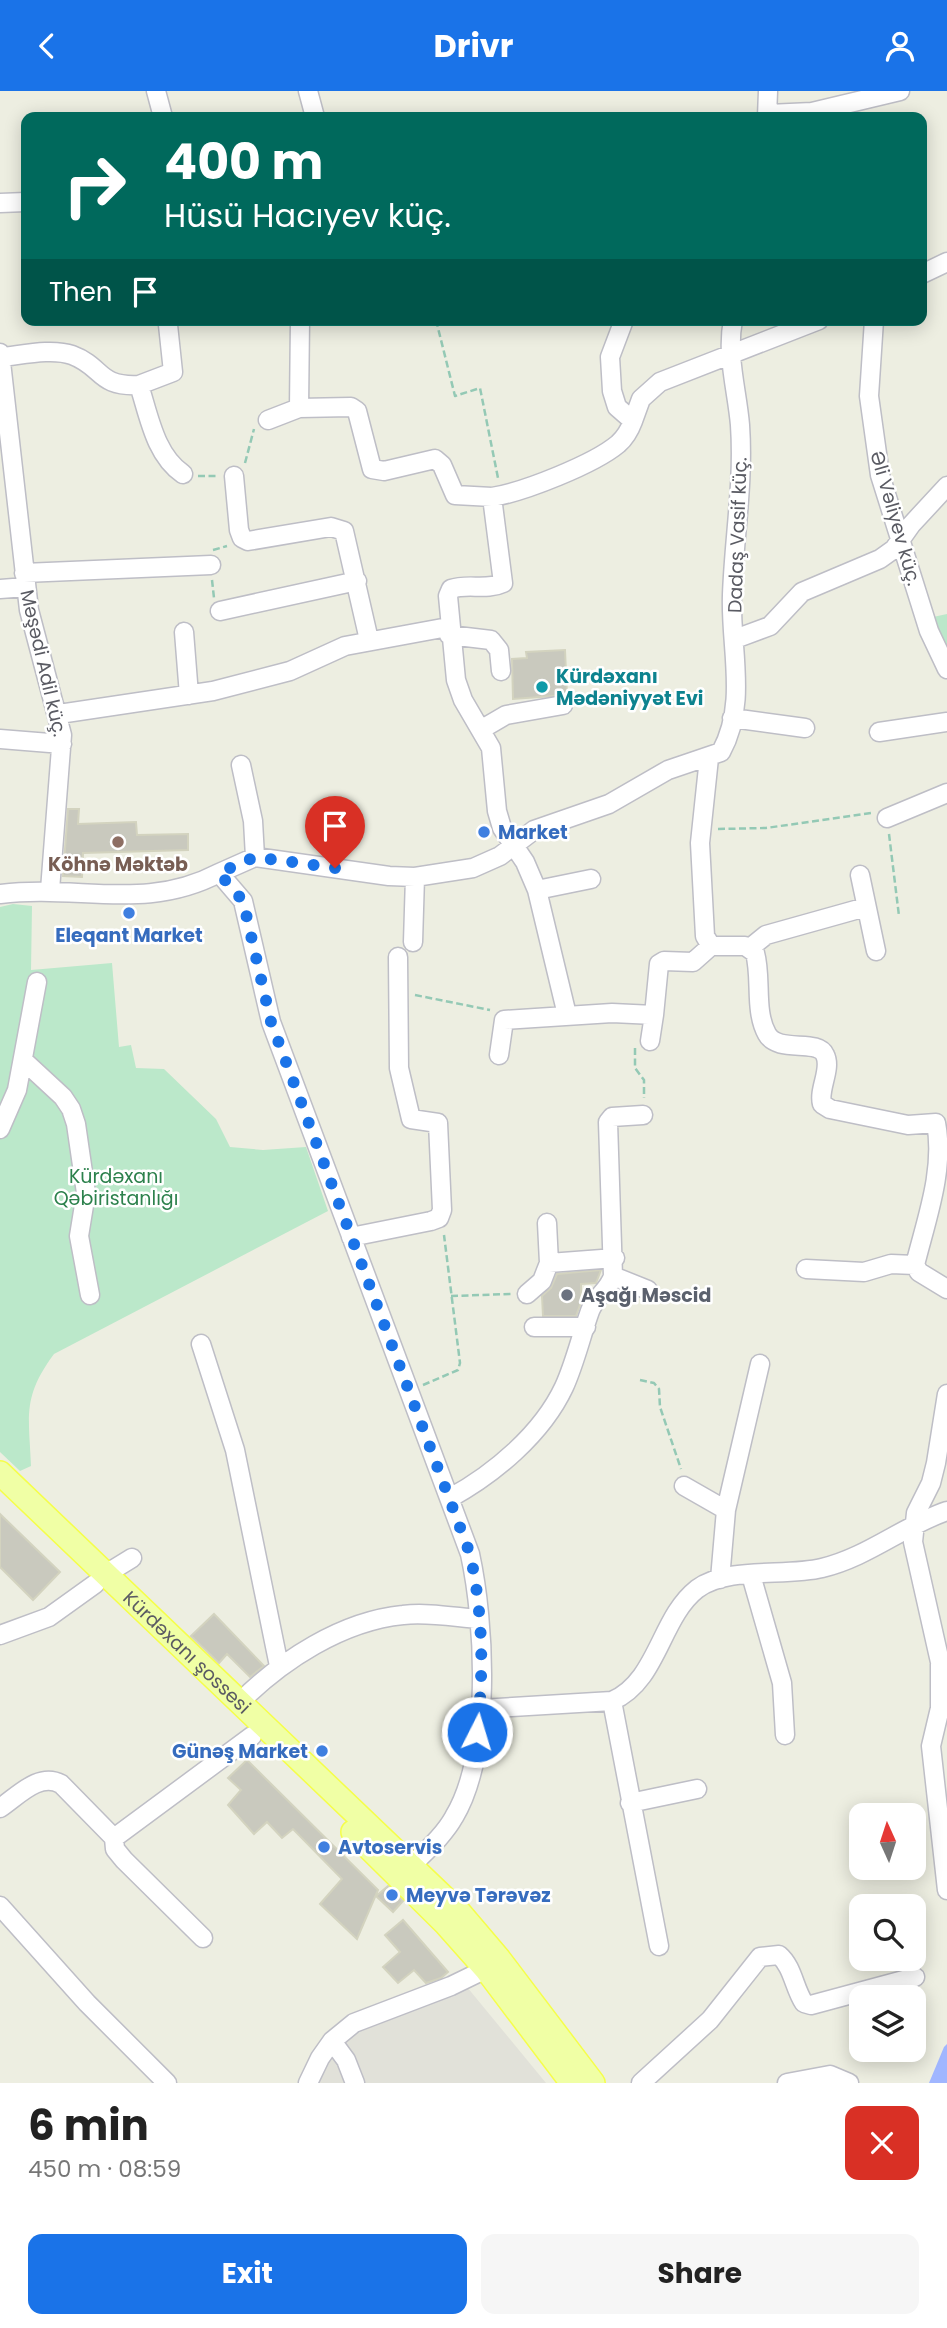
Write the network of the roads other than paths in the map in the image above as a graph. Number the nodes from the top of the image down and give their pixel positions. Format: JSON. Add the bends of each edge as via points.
{"nodes":[{"id":1,"x":156,"y":91,"type":"edge"},
{"id":2,"x":308,"y":91,"type":"edge"},
{"id":3,"x":768,"y":91,"type":"edge"},
{"id":4,"x":900,"y":91,"type":"edge"},
{"id":5,"x":162,"y":112,"type":"edge"},
{"id":6,"x":314,"y":112,"type":"edge"},
{"id":7,"x":767,"y":112,"type":"edge"},
{"id":8,"x":812,"y":112,"type":"edge"},
{"id":9,"x":0,"y":202,"type":"edge"},
{"id":10,"x":21,"y":202,"type":"edge"},
{"id":11,"x":947,"y":262,"type":"edge"},
{"id":12,"x":927,"y":272,"type":"edge"},
{"id":13,"x":168,"y":326,"type":"edge"},
{"id":14,"x":300,"y":326,"type":"edge"},
{"id":15,"x":622,"y":326,"type":"edge"},
{"id":16,"x":732,"y":326,"type":"edge"},
{"id":17,"x":803,"y":326,"type":"edge"},
{"id":18,"x":874,"y":326,"type":"edge"},
{"id":19,"x":729,"y":354,"type":"junction"},
{"id":20,"x":0,"y":355,"type":"edge"},
{"id":21,"x":139,"y":385,"type":"junction"},
{"id":22,"x":299,"y":408,"type":"junction"},
{"id":23,"x":268,"y":419,"type":"dead end"},
{"id":24,"x":634,"y":421,"type":"junction"},
{"id":25,"x":183,"y":474,"type":"dead end"},
{"id":26,"x":234,"y":476,"type":"dead end"},
{"id":27,"x":947,"y":486,"type":"edge"},
{"id":28,"x":497,"y":496,"type":"junction"},
{"id":29,"x":19,"y":519,"type":"junction"},
{"id":30,"x":0,"y":521,"type":"edge"},
{"id":31,"x":902,"y":540,"type":"junction"},
{"id":32,"x":211,"y":565,"type":"dead end"},
{"id":33,"x":25,"y":580,"type":"junction"},
{"id":34,"x":356,"y":581,"type":"junction"},
{"id":35,"x":0,"y":589,"type":"edge"},
{"id":36,"x":220,"y":611,"type":"dead end"},
{"id":37,"x":449,"y":631,"type":"junction"},
{"id":38,"x":184,"y":632,"type":"dead end"},
{"id":39,"x":735,"y":639,"type":"junction"},
{"id":40,"x":369,"y":640,"type":"junction"},
{"id":41,"x":947,"y":669,"type":"edge"},
{"id":42,"x":501,"y":671,"type":"dead end"},
{"id":43,"x":189,"y":695,"type":"junction"},
{"id":44,"x":563,"y":705,"type":"dead end"},
{"id":45,"x":59,"y":714,"type":"junction"},
{"id":46,"x":732,"y":718,"type":"junction"},
{"id":47,"x":947,"y":722,"type":"edge"},
{"id":48,"x":806,"y":728,"type":"dead end"},
{"id":49,"x":482,"y":729,"type":"junction"},
{"id":50,"x":879,"y":732,"type":"dead end"},
{"id":51,"x":0,"y":739,"type":"edge"},
{"id":52,"x":62,"y":744,"type":"junction"},
{"id":53,"x":709,"y":758,"type":"junction"},
{"id":54,"x":241,"y":765,"type":"dead end"},
{"id":55,"x":947,"y":793,"type":"edge"},
{"id":56,"x":887,"y":818,"type":"road end"},
{"id":57,"x":512,"y":846,"type":"junction"},
{"id":58,"x":255,"y":857,"type":"junction"},
{"id":59,"x":219,"y":873,"type":"junction"},
{"id":60,"x":860,"y":875,"type":"dead end"},
{"id":61,"x":415,"y":877,"type":"junction"},
{"id":62,"x":591,"y":879,"type":"dead end"},
{"id":63,"x":50,"y":890,"type":"junction"},
{"id":64,"x":537,"y":890,"type":"junction"},
{"id":65,"x":0,"y":894,"type":"edge"},
{"id":66,"x":866,"y":907,"type":"junction"},
{"id":67,"x":413,"y":942,"type":"dead end"},
{"id":68,"x":711,"y":946,"type":"junction"},
{"id":69,"x":750,"y":948,"type":"junction"},
{"id":70,"x":876,"y":951,"type":"dead end"},
{"id":71,"x":398,"y":957,"type":"dead end"},
{"id":72,"x":37,"y":982,"type":"dead end"},
{"id":73,"x":567,"y":1015,"type":"junction"},
{"id":74,"x":654,"y":1015,"type":"junction"},
{"id":75,"x":650,"y":1041,"type":"road end"},
{"id":76,"x":499,"y":1055,"type":"dead end"},
{"id":77,"x":23,"y":1060,"type":"junction"},
{"id":78,"x":643,"y":1115,"type":"road end"},
{"id":79,"x":942,"y":1120,"type":"edge"},
{"id":80,"x":0,"y":1129,"type":"edge"},
{"id":81,"x":547,"y":1223,"type":"dead end"},
{"id":82,"x":351,"y":1237,"type":"junction"},
{"id":83,"x":549,"y":1263,"type":"junction"},
{"id":84,"x":915,"y":1265,"type":"junction"},
{"id":85,"x":614,"y":1267,"type":"junction"},
{"id":86,"x":806,"y":1269,"type":"dead end"},
{"id":87,"x":947,"y":1289,"type":"edge"},
{"id":88,"x":648,"y":1290,"type":"dead end"},
{"id":89,"x":527,"y":1294,"type":"road end"},
{"id":90,"x":90,"y":1295,"type":"dead end"},
{"id":91,"x":534,"y":1327,"type":"dead end"},
{"id":92,"x":586,"y":1327,"type":"junction"},
{"id":93,"x":201,"y":1344,"type":"dead end"},
{"id":94,"x":760,"y":1364,"type":"dead end"},
{"id":95,"x":947,"y":1394,"type":"edge"},
{"id":96,"x":0,"y":1473,"type":"edge"},
{"id":97,"x":684,"y":1486,"type":"road end"},
{"id":98,"x":0,"y":1494,"type":"edge"},
{"id":99,"x":450,"y":1498,"type":"junction"},
{"id":100,"x":726,"y":1510,"type":"junction"},
{"id":101,"x":947,"y":1511,"type":"edge"},
{"id":102,"x":914,"y":1525,"type":"junction"},
{"id":103,"x":132,"y":1558,"type":"dead end"},
{"id":104,"x":751,"y":1575,"type":"junction"},
{"id":105,"x":100,"y":1579,"type":"junction"},
{"id":106,"x":720,"y":1579,"type":"junction"},
{"id":107,"x":479,"y":1619,"type":"junction"},
{"id":108,"x":0,"y":1635,"type":"edge"},
{"id":109,"x":279,"y":1666,"type":"junction"},
{"id":110,"x":612,"y":1701,"type":"junction"},
{"id":111,"x":239,"y":1703,"type":"junction"},
{"id":112,"x":480,"y":1709,"type":"junction"},
{"id":113,"x":785,"y":1735,"type":"dead end"},
{"id":114,"x":253,"y":1736,"type":"junction"},
{"id":115,"x":940,"y":1765,"type":"edge"},
{"id":116,"x":697,"y":1789,"type":"dead end"},
{"id":117,"x":630,"y":1803,"type":"junction"},
{"id":118,"x":0,"y":1808,"type":"edge"},
{"id":119,"x":114,"y":1838,"type":"junction"},
{"id":120,"x":406,"y":1871,"type":"junction"},
{"id":121,"x":947,"y":1890,"type":"edge"},
{"id":122,"x":0,"y":1906,"type":"edge"},
{"id":123,"x":203,"y":1938,"type":"dead end"},
{"id":124,"x":659,"y":1946,"type":"dead end"},
{"id":125,"x":486,"y":1969,"type":"junction"},
{"id":126,"x":915,"y":1977,"type":"dead end"},
{"id":127,"x":332,"y":2041,"type":"junction"},
{"id":128,"x":167,"y":2083,"type":"edge"},
{"id":129,"x":308,"y":2083,"type":"edge"},
{"id":130,"x":355,"y":2083,"type":"edge"},
{"id":131,"x":572,"y":2083,"type":"edge"},
{"id":132,"x":593,"y":2083,"type":"edge"},
{"id":133,"x":641,"y":2083,"type":"edge"},
{"id":134,"x":787,"y":2083,"type":"edge"},
{"id":135,"x":849,"y":2083,"type":"edge"}],
"edges":[{"from":1,"to":5,"type":"street"},
{"from":2,"to":6,"type":"street"},
{"from":3,"to":7,"type":"street"},
{"from":4,"to":8,"type":"street"},
{"from":9,"to":10,"type":"street"},
{"from":11,"to":12,"type":"street"},
{"from":13,"to":21,"type":"street","via":[[173,372]]},
{"from":14,"to":22,"type":"street"},
{"from":15,"to":24,"type":"street","via":[[610,358],[612,391],[617,407]]},
{"from":16,"to":19,"type":"street","name":"Dadaş Vasif küç."},
{"from":17,"to":19,"type":"street"},
{"from":18,"to":31,"type":"street","name":"Əli Vəliyev küç.","via":[[870,417],[880,475]]},
{"from":19,"to":24,"type":"street","via":[[660,382],[641,399]]},
{"from":19,"to":39,"type":"street","name":"Dadaş Vasif küç.","via":[[736,383],[741,465],[732,594]]},
{"from":20,"to":21,"type":"street","via":[[72,355],[107,382]]},
{"from":20,"to":29,"type":"street","name":"Məşədi Adil küç."},
{"from":21,"to":25,"type":"street","via":[[162,454]]},
{"from":22,"to":23,"type":"street"},
{"from":22,"to":28,"type":"street","via":[[351,407],[357,411],[372,469],[384,471],[435,459],[455,495]]},
{"from":24,"to":28,"type":"street","via":[[620,443],[606,452],[533,486]]},
{"from":26,"to":34,"type":"street","via":[[242,538],[256,542],[338,527],[348,538]]},
{"from":27,"to":31,"type":"street"},
{"from":28,"to":37,"type":"street","via":[[503,583],[451,589]]},
{"from":29,"to":30,"type":"street"},
{"from":29,"to":33,"type":"street","name":"Məşədi Adil küç."},
{"from":31,"to":39,"type":"street","via":[[880,559],[802,592],[762,631]]},
{"from":31,"to":41,"type":"street","name":"Əli Vəliyev küç.","via":[[929,631]]},
{"from":32,"to":33,"type":"street"},
{"from":33,"to":35,"type":"street"},
{"from":33,"to":45,"type":"street","name":"Məşədi Adil küç.","via":[[35,635]]},
{"from":34,"to":36,"type":"street"},
{"from":34,"to":40,"type":"street"},
{"from":37,"to":40,"type":"street"},
{"from":37,"to":42,"type":"street","via":[[491,640],[499,650]]},
{"from":37,"to":49,"type":"street","via":[[458,690]]},
{"from":38,"to":43,"type":"street"},
{"from":39,"to":46,"type":"street","name":"Dadaş Vasif küç.","via":[[738,678]]},
{"from":40,"to":43,"type":"street","via":[[290,670]]},
{"from":43,"to":45,"type":"street"},
{"from":44,"to":49,"type":"street","via":[[506,715]]},
{"from":45,"to":52,"type":"street","name":"Məşədi Adil küç."},
{"from":46,"to":48,"type":"street"},
{"from":46,"to":53,"type":"street","name":"Dadaş Vasif küç.","via":[[721,752]]},
{"from":47,"to":50,"type":"street"},
{"from":49,"to":57,"type":"street","via":[[491,748],[497,811]]},
{"from":51,"to":52,"type":"street"},
{"from":52,"to":63,"type":"street","name":"Məşədi Adil küç."},
{"from":53,"to":57,"type":"street","via":[[668,769],[625,797],[553,821]]},
{"from":53,"to":68,"type":"street","name":"Dadaş Vasif küç.","via":[[700,827],[703,926]]},
{"from":54,"to":58,"type":"street"},
{"from":55,"to":56,"type":"street"},
{"from":57,"to":61,"type":"street","via":[[481,866]]},
{"from":57,"to":64,"type":"street","via":[[526,862]]},
{"from":58,"to":59,"type":"street"},
{"from":58,"to":61,"type":"street"},
{"from":59,"to":63,"type":"street","via":[[163,893],[106,896]]},
{"from":59,"to":82,"type":"street","via":[[243,901],[271,1022]]},
{"from":60,"to":66,"type":"street"},
{"from":61,"to":67,"type":"street"},
{"from":62,"to":64,"type":"street"},
{"from":63,"to":65,"type":"street"},
{"from":64,"to":73,"type":"street"},
{"from":66,"to":69,"type":"street","via":[[766,935]]},
{"from":66,"to":70,"type":"street"},
{"from":68,"to":69,"type":"street"},
{"from":68,"to":74,"type":"street","via":[[693,962],[659,964]]},
{"from":69,"to":79,"type":"street","via":[[756,959],[762,1020],[770,1039],[825,1053],[822,1104],[908,1125]]},
{"from":71,"to":82,"type":"street","via":[[399,1068],[409,1115],[433,1121],[440,1128],[442,1210],[439,1218]]},
{"from":72,"to":77,"type":"street"},
{"from":73,"to":74,"type":"street"},
{"from":73,"to":76,"type":"street","via":[[503,1020]]},
{"from":74,"to":75,"type":"street"},
{"from":77,"to":80,"type":"street","via":[[18,1090]]},
{"from":77,"to":90,"type":"street","via":[[63,1097],[76,1124],[86,1193],[79,1236]]},
{"from":78,"to":85,"type":"street","via":[[612,1117],[608,1122]]},
{"from":79,"to":84,"type":"street","via":[[936,1178]]},
{"from":81,"to":83,"type":"street"},
{"from":82,"to":99,"type":"street"},
{"from":83,"to":85,"type":"street"},
{"from":83,"to":89,"type":"street","via":[[542,1281]]},
{"from":84,"to":86,"type":"street","via":[[891,1264],[864,1272]]},
{"from":84,"to":87,"type":"street"},
{"from":85,"to":88,"type":"street"},
{"from":85,"to":92,"type":"street","via":[[611,1284],[591,1310]]},
{"from":91,"to":92,"type":"street"},
{"from":92,"to":99,"type":"street","via":[[554,1405],[489,1474]]},
{"from":93,"to":109,"type":"street","via":[[235,1450]]},
{"from":94,"to":100,"type":"street"},
{"from":95,"to":102,"type":"street","via":[[936,1463]]},
{"from":96,"to":105,"type":"main road","name":"Kürdəxanı şossesi"},
{"from":97,"to":100,"type":"street"},
{"from":98,"to":105,"type":"main road","name":"Kürdəxanı şossesi"},
{"from":99,"to":107,"type":"street","via":[[477,1583]]},
{"from":100,"to":106,"type":"street"},
{"from":101,"to":102,"type":"street"},
{"from":102,"to":104,"type":"street","via":[[887,1542],[823,1567]]},
{"from":102,"to":115,"type":"street","via":[[917,1571],[941,1673],[940,1708],[931,1745]]},
{"from":103,"to":105,"type":"street"},
{"from":104,"to":106,"type":"street"},
{"from":104,"to":113,"type":"street","via":[[782,1683]]},
{"from":105,"to":108,"type":"street","via":[[50,1617]]},
{"from":105,"to":111,"type":"main road","name":"Kürdəxanı şossesi"},
{"from":105,"to":114,"type":"main road","name":"Kürdəxanı şossesi"},
{"from":106,"to":110,"type":"street","via":[[695,1591],[638,1682]]},
{"from":107,"to":109,"type":"street","via":[[406,1614],[365,1621]]},
{"from":107,"to":112,"type":"street"},
{"from":109,"to":111,"type":"street"},
{"from":110,"to":112,"type":"street"},
{"from":110,"to":117,"type":"street"},
{"from":111,"to":120,"type":"main road","name":"Kürdəxanı şossesi"},
{"from":112,"to":120,"type":"street","via":[[475,1756],[462,1801],[446,1829]]},
{"from":114,"to":119,"type":"street"},
{"from":114,"to":120,"type":"main road","name":"Kürdəxanı şossesi"},
{"from":115,"to":121,"type":"street"},
{"from":116,"to":117,"type":"street"},
{"from":117,"to":124,"type":"street"},
{"from":118,"to":119,"type":"street","via":[[51,1778]]},
{"from":119,"to":123,"type":"street","via":[[115,1849],[124,1860]]},
{"from":120,"to":125,"type":"main road","name":"Kürdəxanı şossesi"},
{"from":120,"to":132,"type":"main road","name":"Kürdəxanı şossesi","via":[[499,1959]]},
{"from":122,"to":128,"type":"street"},
{"from":125,"to":127,"type":"street","via":[[354,2023]]},
{"from":125,"to":131,"type":"main road","name":"Kürdəxanı şossesi"},
{"from":126,"to":133,"type":"street","via":[[811,2005],[804,2003],[779,1955],[760,1957],[710,2019]]},
{"from":127,"to":129,"type":"street"},
{"from":127,"to":130,"type":"street"},
{"from":134,"to":135,"type":"street","via":[[830,2075]]}]}
